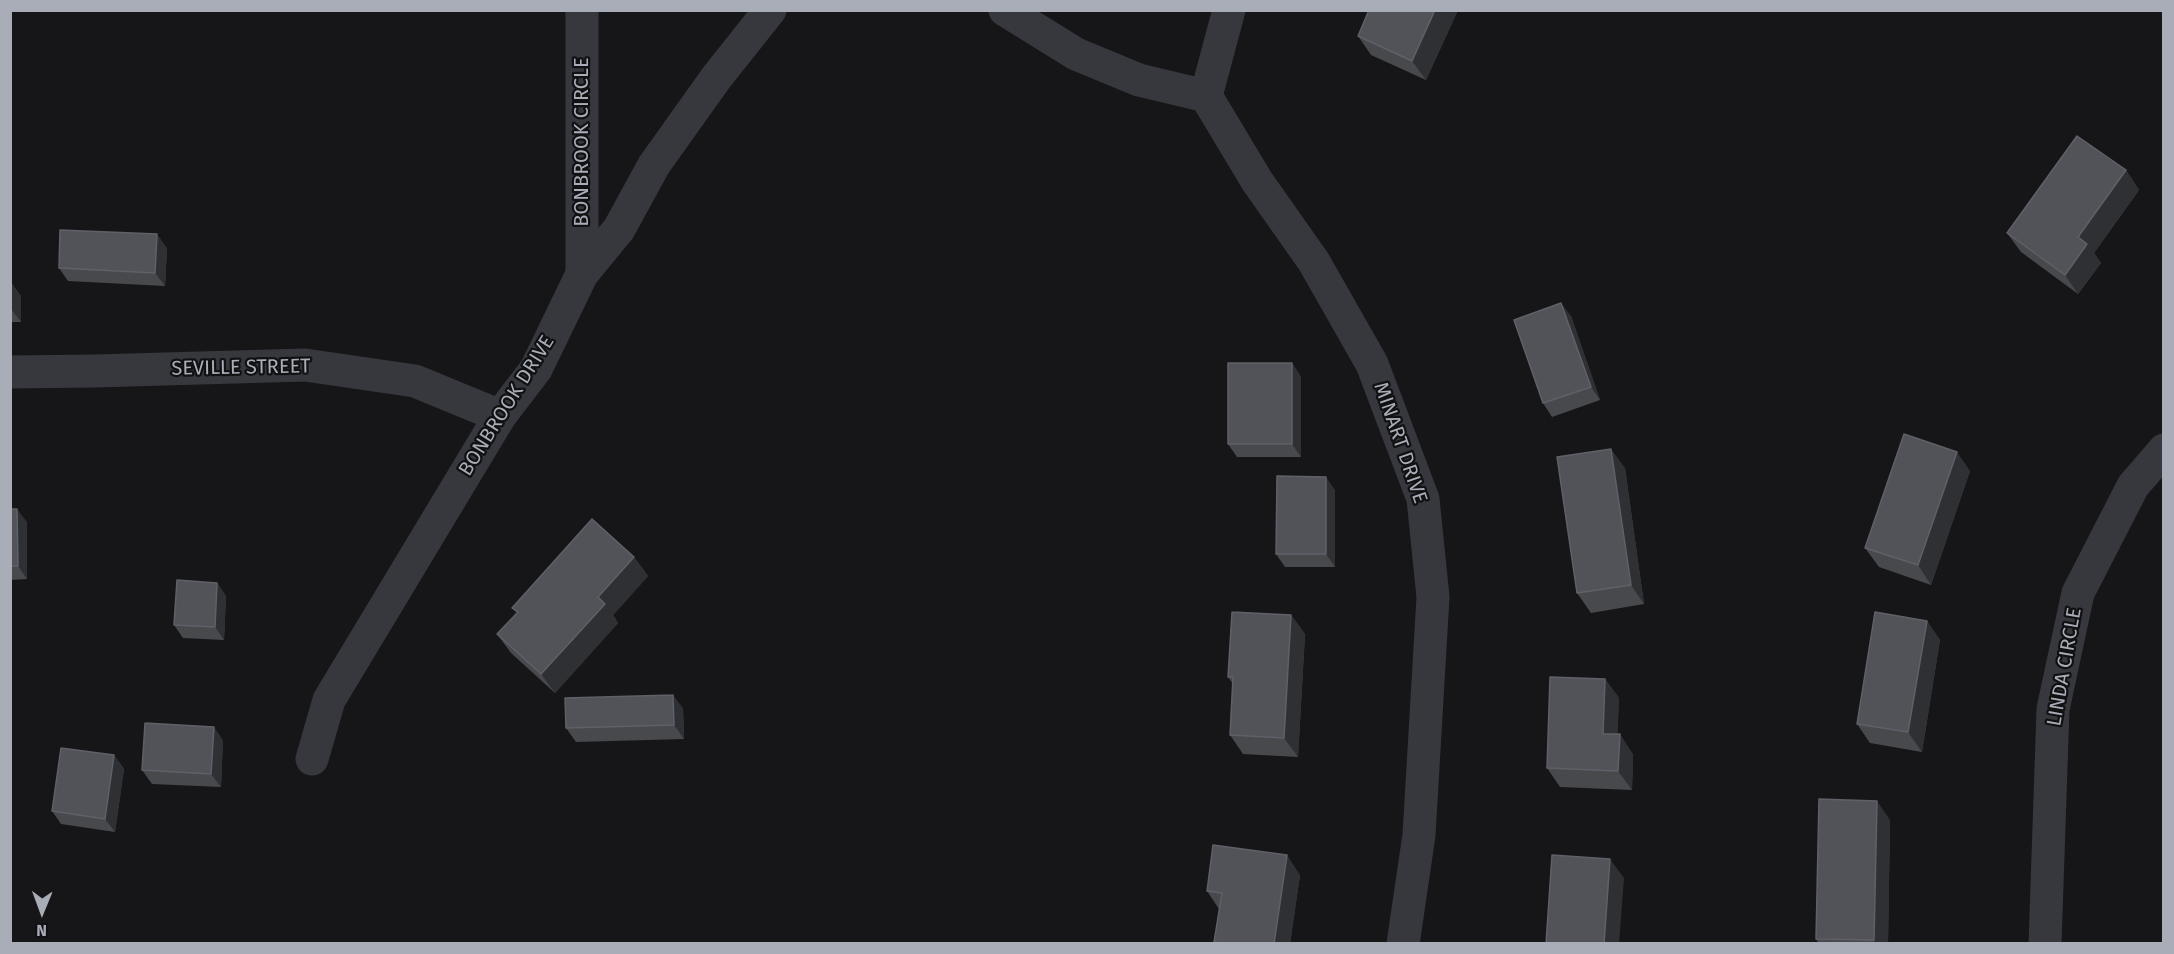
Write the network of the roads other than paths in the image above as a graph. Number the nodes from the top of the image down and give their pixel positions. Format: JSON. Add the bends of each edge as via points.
{"nodes":[{"id":1,"x":582,"y":10,"type":"edge"},
{"id":2,"x":770,"y":10,"type":"edge"},
{"id":3,"x":1005,"y":10,"type":"edge"},
{"id":4,"x":1229,"y":10,"type":"edge"},
{"id":5,"x":1206,"y":96,"type":"junction"},
{"id":6,"x":582,"y":274,"type":"junction"},
{"id":7,"x":10,"y":372,"type":"edge"},
{"id":8,"x":500,"y":416,"type":"junction"},
{"id":9,"x":2163,"y":450,"type":"edge"},
{"id":10,"x":312,"y":759,"type":"dead end"},
{"id":11,"x":1403,"y":944,"type":"edge"},
{"id":12,"x":2045,"y":944,"type":"edge"}],
"edges":[{"from":1,"to":6,"type":"street","name":"BONBROOK CIRCLE"},
{"from":2,"to":6,"type":"street","name":"BONBROOK DRIVE","via":[[654,165],[619,229]]},
{"from":3,"to":5,"type":"street","via":[[1087,58],[1139,80]]},
{"from":4,"to":5,"type":"street"},
{"from":5,"to":11,"type":"street","name":"MINART DRIVE","via":[[1257,181],[1314,262],[1372,364],[1423,499],[1433,597],[1419,835]]},
{"from":6,"to":8,"type":"street","name":"BONBROOK DRIVE","via":[[536,369]]},
{"from":7,"to":8,"type":"street","name":"SEVILLE STREET","via":[[305,364],[416,381]]},
{"from":8,"to":10,"type":"street","name":"BONBROOK DRIVE","via":[[329,700]]},
{"from":9,"to":12,"type":"street","name":"LINDA CIRCLE","via":[[2133,486],[2078,593],[2053,709]]}]}
